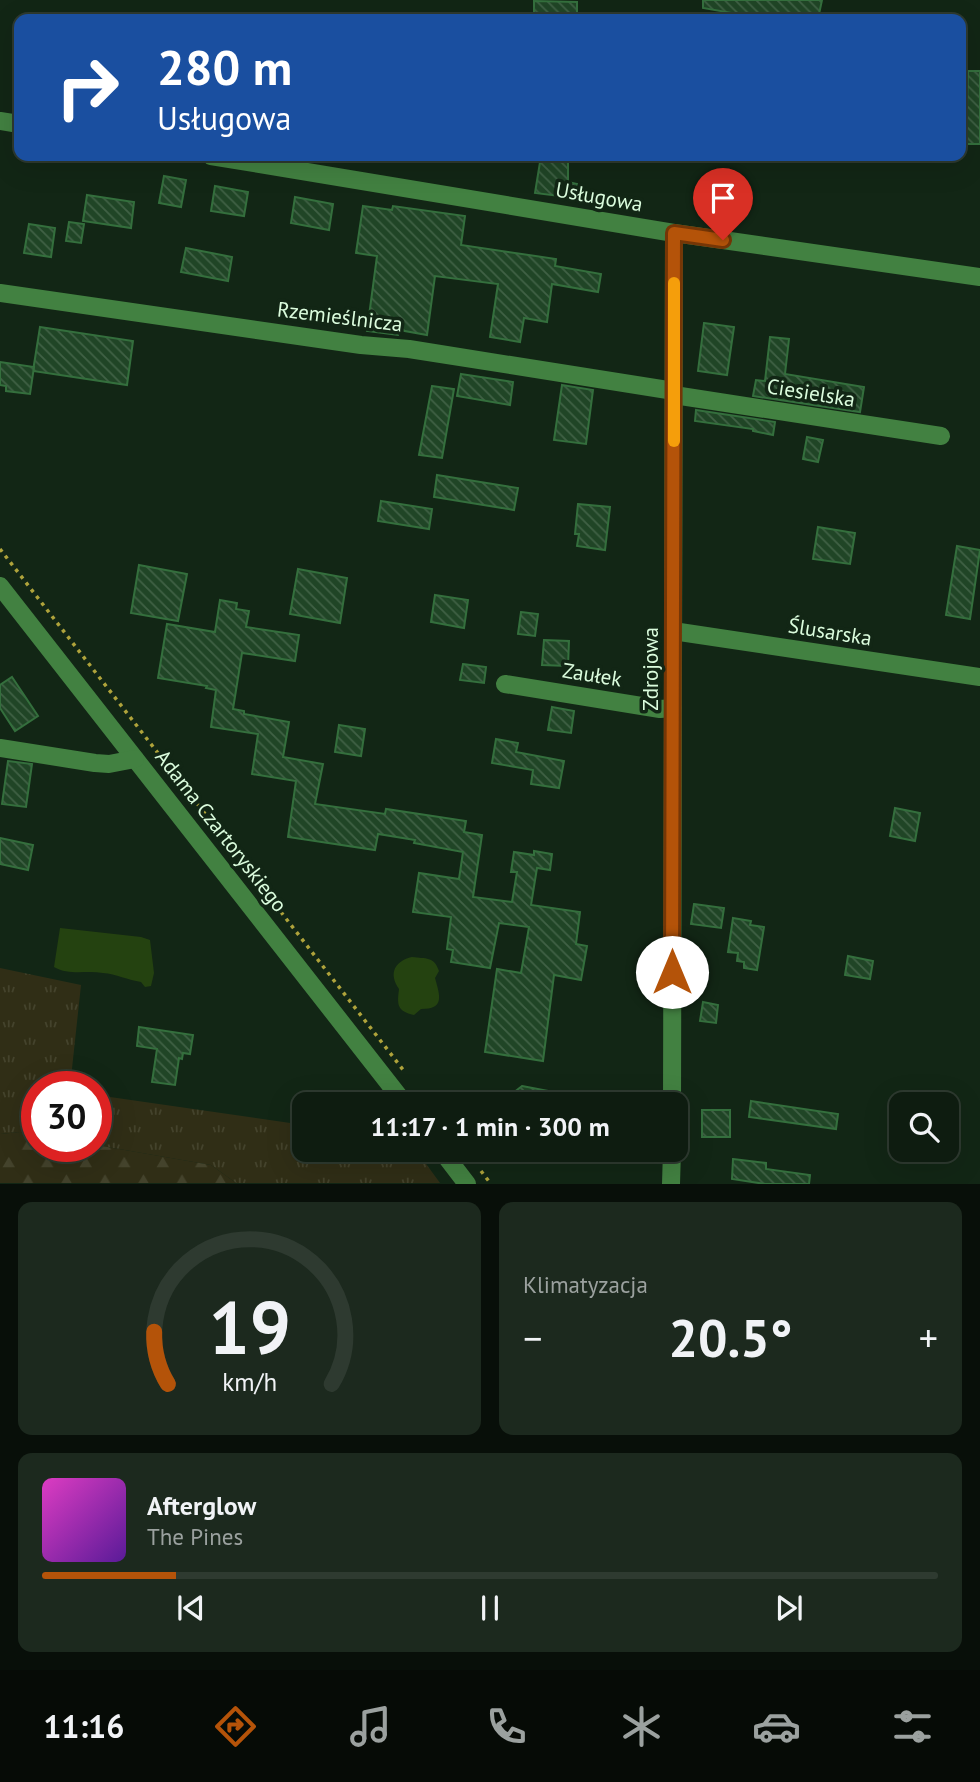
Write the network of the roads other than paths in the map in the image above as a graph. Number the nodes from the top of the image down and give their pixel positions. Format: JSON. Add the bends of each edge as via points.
{"nodes":[{"id":1,"x":241,"y":161,"type":"edge"},
{"id":2,"x":674,"y":233,"type":"junction"},
{"id":3,"x":980,"y":277,"type":"edge"},
{"id":4,"x":0,"y":293,"type":"edge"},
{"id":5,"x":674,"y":393,"type":"junction"},
{"id":6,"x":941,"y":436,"type":"dead end"},
{"id":7,"x":0,"y":586,"type":"edge"},
{"id":8,"x":673,"y":631,"type":"junction"},
{"id":9,"x":980,"y":677,"type":"edge"},
{"id":10,"x":505,"y":684,"type":"dead end"},
{"id":11,"x":673,"y":709,"type":"junction"},
{"id":12,"x":0,"y":748,"type":"edge"},
{"id":13,"x":135,"y":760,"type":"junction"},
{"id":14,"x":396,"y":1092,"type":"edge"},
{"id":15,"x":672,"y":1092,"type":"edge"},
{"id":16,"x":450,"y":1162,"type":"edge"},
{"id":17,"x":671,"y":1162,"type":"edge"},
{"id":18,"x":467,"y":1184,"type":"edge"},
{"id":19,"x":671,"y":1184,"type":"edge"}],
"edges":[{"from":1,"to":2,"type":"street","name":"Usługowa"},
{"from":2,"to":3,"type":"street","name":"Usługowa"},
{"from":2,"to":5,"type":"street","name":"Zdrojowa"},
{"from":4,"to":5,"type":"street","name":"Rzemieślnicza","via":[[409,349]]},
{"from":5,"to":6,"type":"street","name":"Ciesielska"},
{"from":5,"to":8,"type":"street","name":"Zdrojowa"},
{"from":7,"to":13,"type":"street","name":"Adama Czartoryskiego"},
{"from":8,"to":9,"type":"street","name":"Ślusarska"},
{"from":8,"to":11,"type":"street","name":"Zdrojowa"},
{"from":10,"to":11,"type":"street","name":"Zaułek"},
{"from":11,"to":15,"type":"street","name":"Zdrojowa"},
{"from":12,"to":13,"type":"street","via":[[95,763]]},
{"from":13,"to":14,"type":"street","name":"Adama Czartoryskiego"},
{"from":16,"to":18,"type":"street"},
{"from":17,"to":19,"type":"street"}]}
